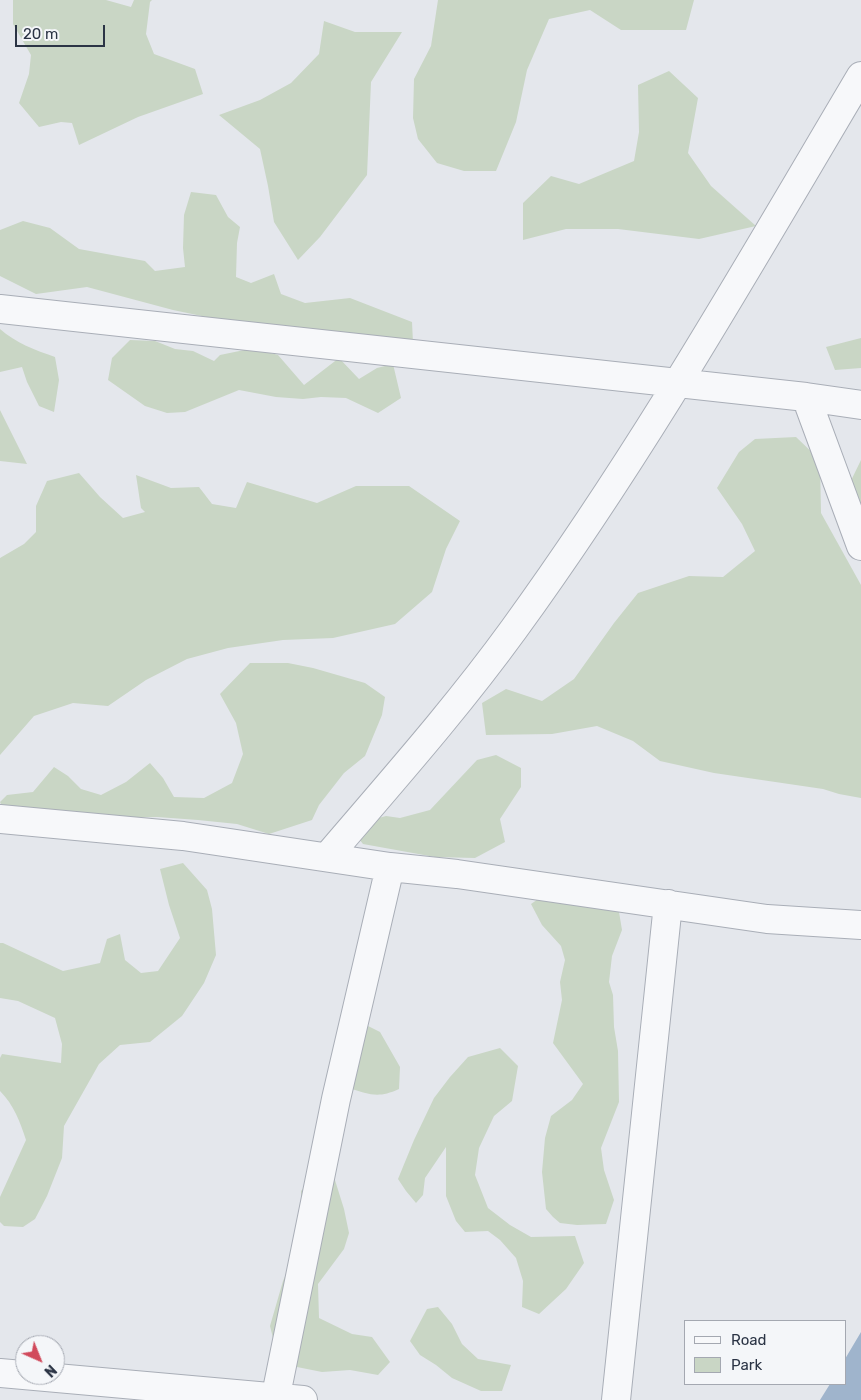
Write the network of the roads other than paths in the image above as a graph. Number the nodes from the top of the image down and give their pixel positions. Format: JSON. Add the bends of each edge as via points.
{"nodes":[{"id":1,"x":861,"y":76,"type":"edge"},
{"id":2,"x":0,"y":309,"type":"edge"},
{"id":3,"x":678,"y":384,"type":"junction"},
{"id":4,"x":806,"y":397,"type":"junction"},
{"id":5,"x":861,"y":405,"type":"edge"},
{"id":6,"x":861,"y":546,"type":"edge"},
{"id":7,"x":0,"y":819,"type":"edge"},
{"id":8,"x":327,"y":857,"type":"junction"},
{"id":9,"x":390,"y":867,"type":"junction"},
{"id":10,"x":668,"y":904,"type":"junction"},
{"id":11,"x":861,"y":925,"type":"edge"},
{"id":12,"x":0,"y":1373,"type":"edge"},
{"id":13,"x":275,"y":1399,"type":"edge"},
{"id":14,"x":303,"y":1400,"type":"edge"},
{"id":15,"x":616,"y":1400,"type":"edge"}],
"edges":[{"from":1,"to":3,"type":"street"},
{"from":2,"to":3,"type":"street"},
{"from":3,"to":4,"type":"street"},
{"from":3,"to":8,"type":"street","via":[[579,536],[514,628],[459,702]]},
{"from":4,"to":5,"type":"street"},
{"from":4,"to":6,"type":"street"},
{"from":7,"to":8,"type":"street","via":[[182,836]]},
{"from":8,"to":9,"type":"street"},
{"from":9,"to":10,"type":"street"},
{"from":9,"to":13,"type":"street","via":[[336,1099]]},
{"from":10,"to":11,"type":"street","via":[[767,919]]},
{"from":10,"to":15,"type":"street"},
{"from":12,"to":13,"type":"street"},
{"from":13,"to":14,"type":"street"}]}
